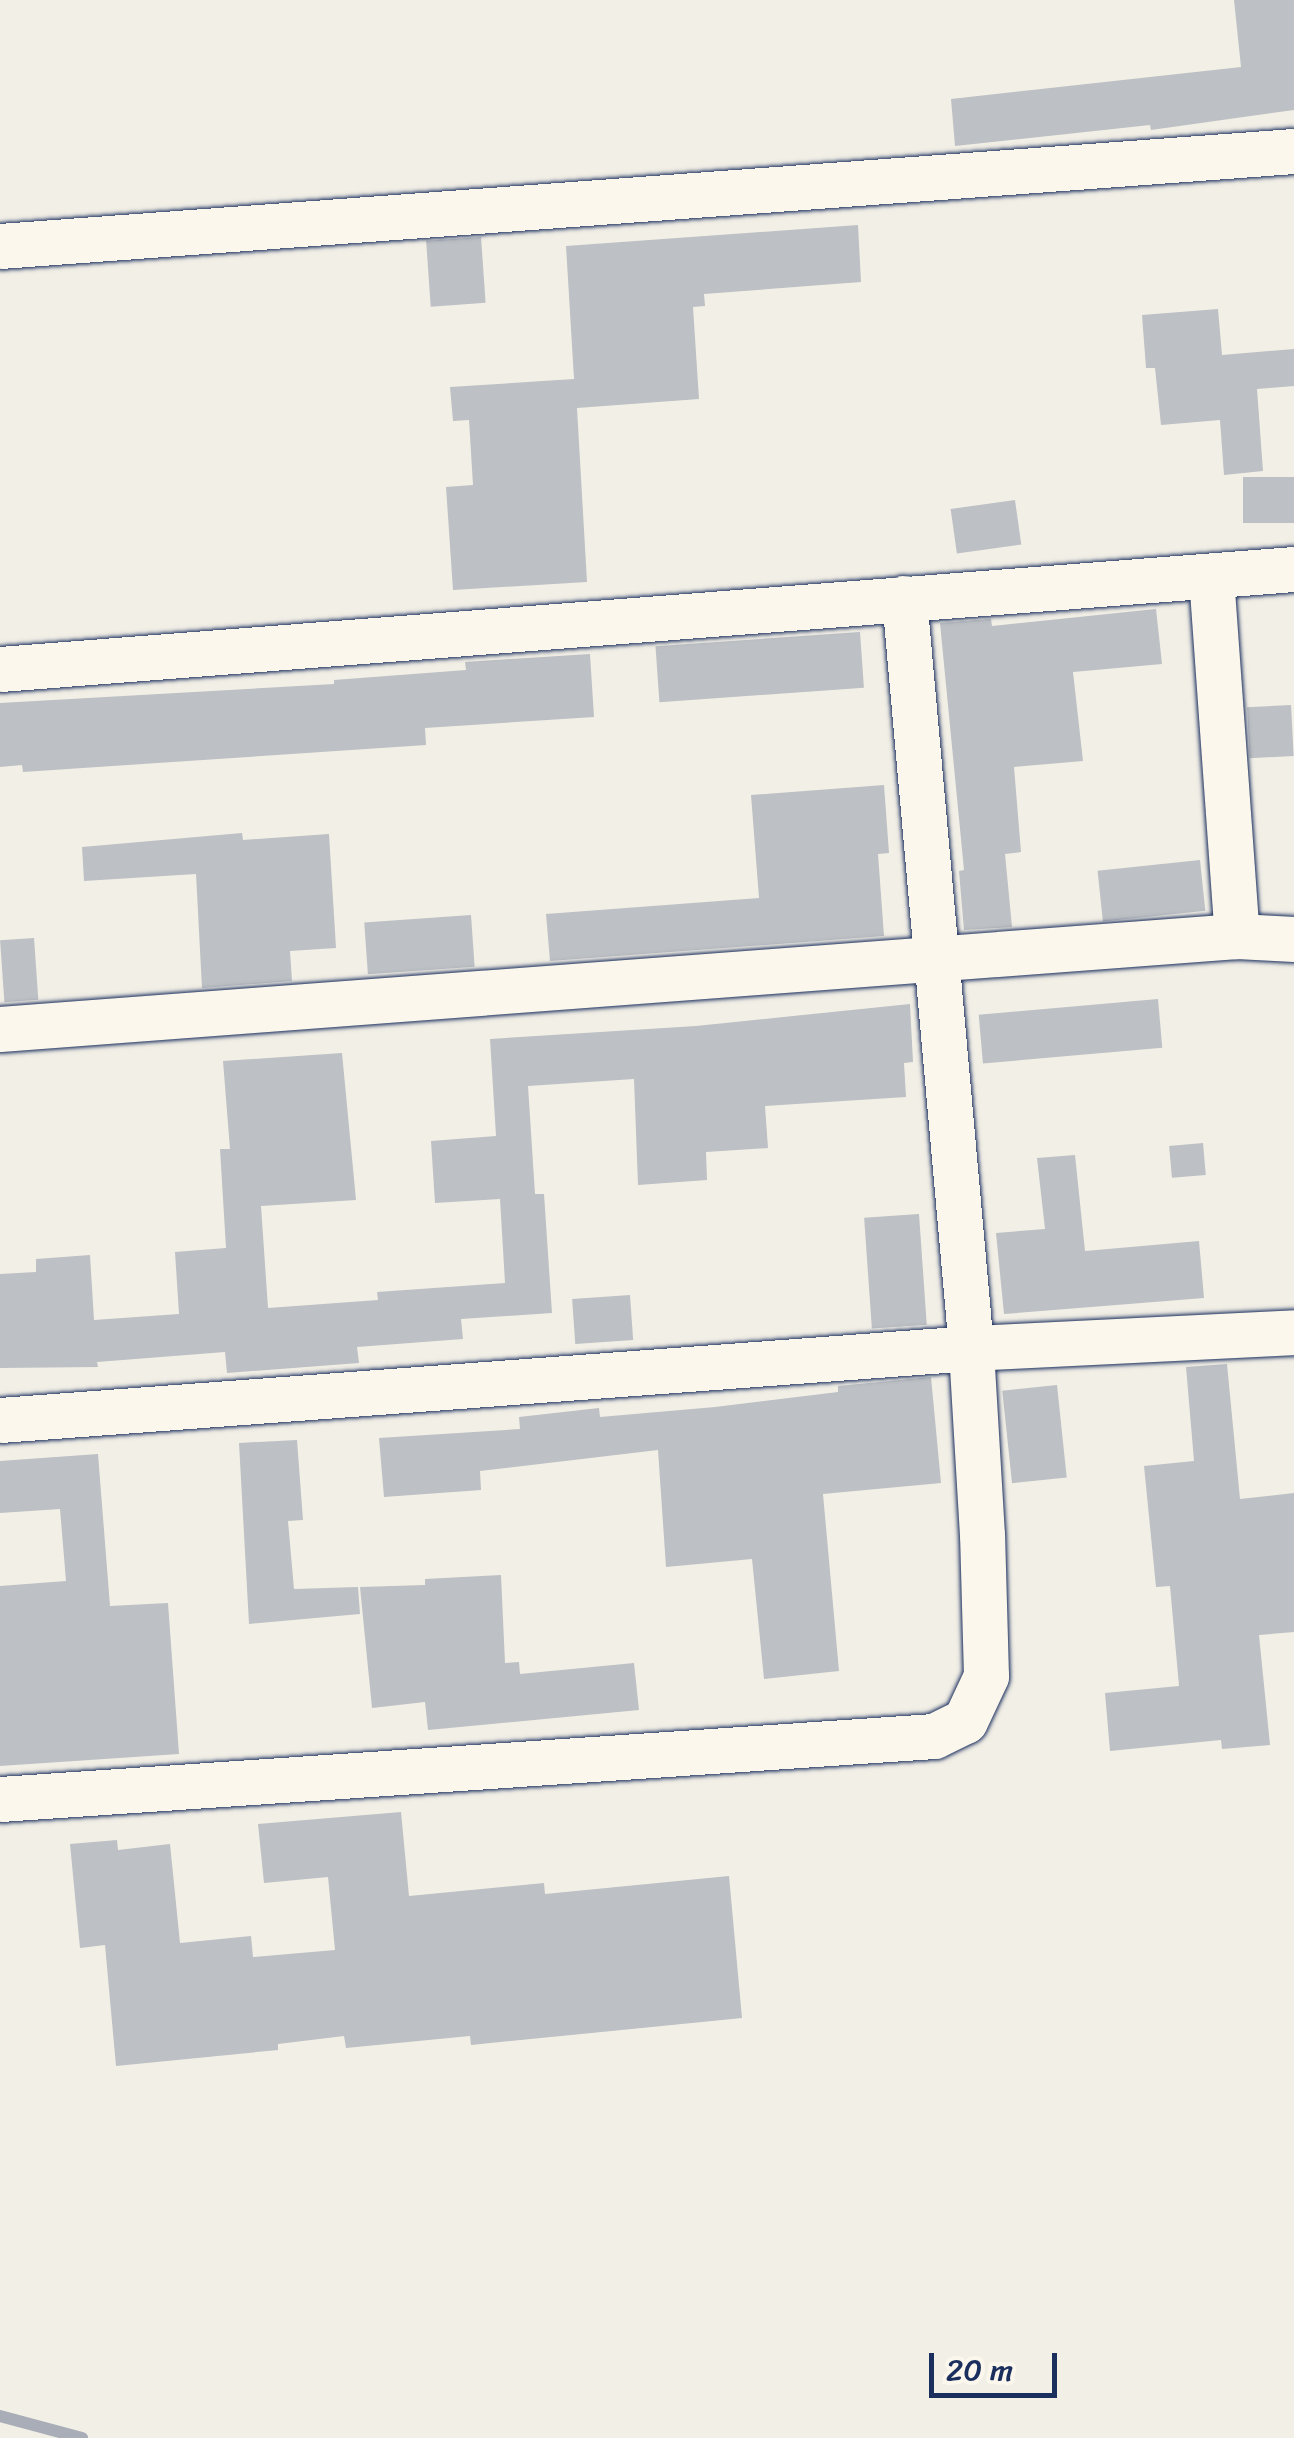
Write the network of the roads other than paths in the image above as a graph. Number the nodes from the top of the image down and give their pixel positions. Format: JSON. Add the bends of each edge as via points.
{"nodes":[{"id":1,"x":1294,"y":151,"type":"edge"},
{"id":2,"x":0,"y":246,"type":"edge"},
{"id":3,"x":1294,"y":569,"type":"edge"},
{"id":4,"x":1211,"y":576,"type":"junction"},
{"id":5,"x":904,"y":598,"type":"junction"},
{"id":6,"x":0,"y":669,"type":"edge"},
{"id":7,"x":1237,"y":936,"type":"junction"},
{"id":8,"x":1294,"y":940,"type":"edge"},
{"id":9,"x":934,"y":960,"type":"junction"},
{"id":10,"x":0,"y":1029,"type":"edge"},
{"id":11,"x":1294,"y":1332,"type":"edge"},
{"id":12,"x":971,"y":1348,"type":"junction"},
{"id":13,"x":0,"y":1420,"type":"edge"},
{"id":14,"x":0,"y":1800,"type":"edge"}],
"edges":[{"from":1,"to":2,"type":"street"},
{"from":3,"to":4,"type":"street"},
{"from":4,"to":5,"type":"street"},
{"from":4,"to":7,"type":"street"},
{"from":5,"to":6,"type":"street"},
{"from":5,"to":9,"type":"street"},
{"from":7,"to":8,"type":"street"},
{"from":7,"to":9,"type":"street"},
{"from":9,"to":10,"type":"street"},
{"from":9,"to":12,"type":"street"},
{"from":11,"to":12,"type":"street"},
{"from":12,"to":13,"type":"street"},
{"from":12,"to":14,"type":"street","via":[[988,1654],[974,1710],[950,1731]]}]}
